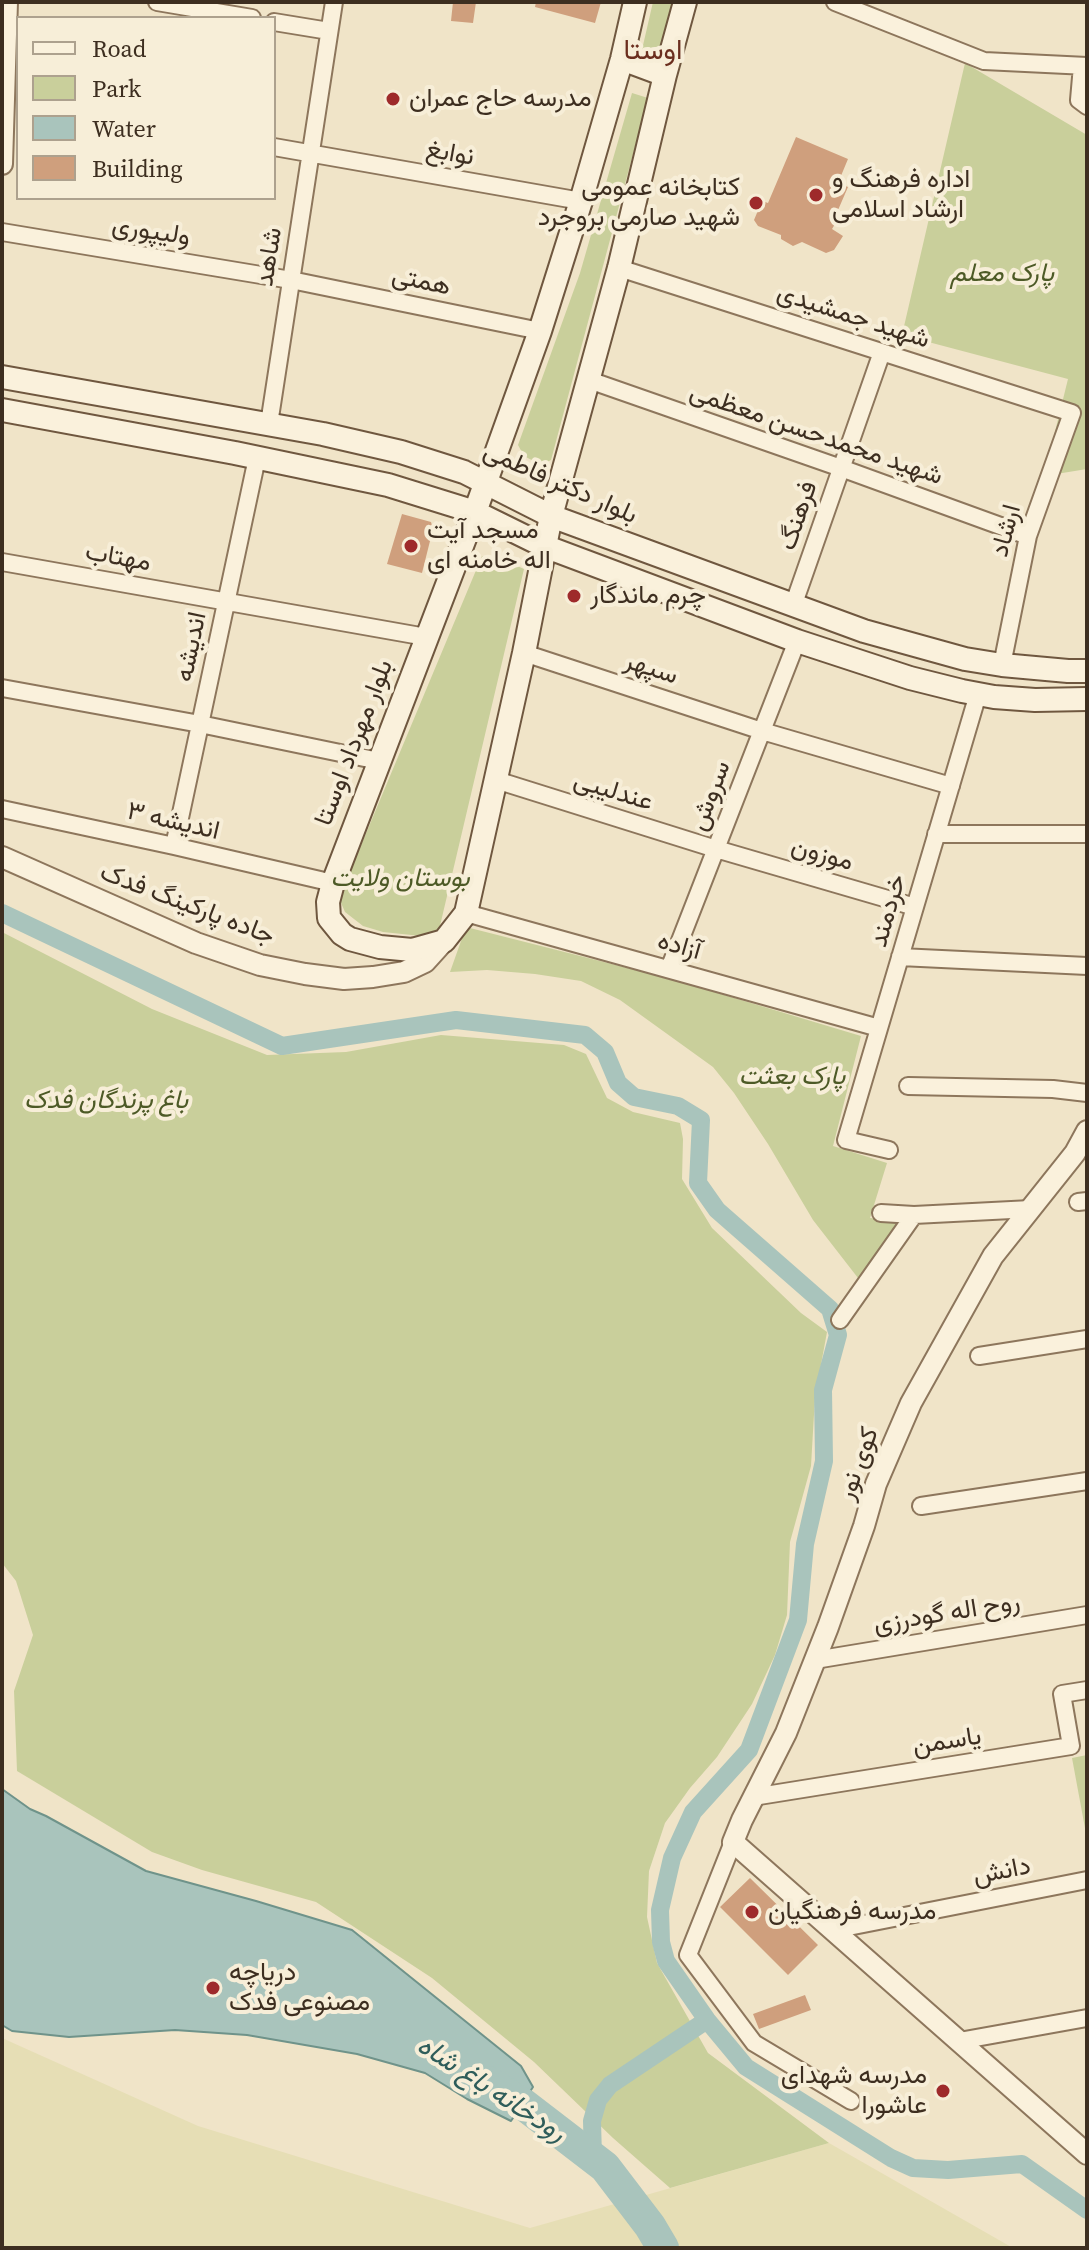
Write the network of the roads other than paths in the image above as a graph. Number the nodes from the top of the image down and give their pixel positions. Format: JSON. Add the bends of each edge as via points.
{"nodes":[{"id":1,"x":7,"y":2,"type":"edge"},
{"id":2,"x":157,"y":2,"type":"edge"},
{"id":3,"x":334,"y":2,"type":"edge"},
{"id":4,"x":635,"y":2,"type":"edge"},
{"id":5,"x":685,"y":2,"type":"edge"},
{"id":6,"x":835,"y":2,"type":"edge"},
{"id":7,"x":240,"y":16,"type":"edge"},
{"id":8,"x":276,"y":22,"type":"edge"},
{"id":9,"x":329,"y":31,"type":"junction"},
{"id":10,"x":622,"y":59,"type":"junction"},
{"id":11,"x":1085,"y":66,"type":"edge"},
{"id":12,"x":665,"y":75,"type":"junction"},
{"id":13,"x":8,"y":93,"type":"edge"},
{"id":14,"x":1087,"y":106,"type":"edge"},
{"id":15,"x":276,"y":147,"type":"edge"},
{"id":16,"x":310,"y":154,"type":"junction"},
{"id":17,"x":2,"y":164,"type":"edge"},
{"id":18,"x":581,"y":201,"type":"junction"},
{"id":19,"x":2,"y":232,"type":"edge"},
{"id":20,"x":619,"y":268,"type":"junction"},
{"id":21,"x":291,"y":280,"type":"junction"},
{"id":22,"x":540,"y":331,"type":"junction"},
{"id":23,"x":882,"y":352,"type":"junction"},
{"id":24,"x":2,"y":377,"type":"edge"},
{"id":25,"x":589,"y":380,"type":"junction"},
{"id":26,"x":2,"y":410,"type":"edge"},
{"id":27,"x":1072,"y":413,"type":"joint"},
{"id":28,"x":269,"y":424,"type":"junction"},
{"id":29,"x":257,"y":458,"type":"junction"},
{"id":30,"x":841,"y":468,"type":"junction"},
{"id":31,"x":484,"y":481,"type":"junction"},
{"id":32,"x":475,"y":512,"type":"junction"},
{"id":33,"x":551,"y":516,"type":"junction"},
{"id":34,"x":1028,"y":536,"type":"junction"},
{"id":35,"x":544,"y":546,"type":"junction"},
{"id":36,"x":2,"y":562,"type":"edge"},
{"id":37,"x":227,"y":602,"type":"junction"},
{"id":38,"x":793,"y":606,"type":"junction"},
{"id":39,"x":426,"y":637,"type":"junction"},
{"id":40,"x":797,"y":641,"type":"junction"},
{"id":41,"x":524,"y":653,"type":"junction"},
{"id":42,"x":1002,"y":665,"type":"junction"},
{"id":43,"x":1087,"y":671,"type":"edge"},
{"id":44,"x":2,"y":688,"type":"edge"},
{"id":45,"x":978,"y":694,"type":"junction"},
{"id":46,"x":1087,"y":699,"type":"edge"},
{"id":47,"x":200,"y":724,"type":"junction"},
{"id":48,"x":762,"y":731,"type":"junction"},
{"id":49,"x":379,"y":761,"type":"junction"},
{"id":50,"x":496,"y":780,"type":"junction"},
{"id":51,"x":951,"y":786,"type":"junction"},
{"id":52,"x":2,"y":809,"type":"edge"},
{"id":53,"x":936,"y":834,"type":"junction"},
{"id":54,"x":1087,"y":834,"type":"edge"},
{"id":55,"x":174,"y":846,"type":"junction"},
{"id":56,"x":716,"y":849,"type":"junction"},
{"id":57,"x":2,"y":857,"type":"edge"},
{"id":58,"x":333,"y":883,"type":"junction"},
{"id":59,"x":915,"y":907,"type":"junction"},
{"id":60,"x":466,"y":913,"type":"junction"},
{"id":61,"x":444,"y":941,"type":"junction"},
{"id":62,"x":900,"y":957,"type":"junction"},
{"id":63,"x":1087,"y":966,"type":"edge"},
{"id":64,"x":669,"y":969,"type":"junction"},
{"id":65,"x":879,"y":1028,"type":"junction"},
{"id":66,"x":908,"y":1086,"type":"dead end"},
{"id":67,"x":1087,"y":1093,"type":"edge"},
{"id":68,"x":1087,"y":1131,"type":"edge"},
{"id":69,"x":889,"y":1150,"type":"dead end"},
{"id":70,"x":1031,"y":1209,"type":"junction"},
{"id":71,"x":881,"y":1213,"type":"dead end"},
{"id":72,"x":914,"y":1215,"type":"junction"},
{"id":73,"x":840,"y":1320,"type":"dead end"},
{"id":74,"x":1087,"y":1339,"type":"edge"},
{"id":75,"x":979,"y":1356,"type":"dead end"},
{"id":76,"x":1087,"y":1481,"type":"edge"},
{"id":77,"x":921,"y":1506,"type":"dead end"},
{"id":78,"x":1087,"y":1615,"type":"edge"},
{"id":79,"x":815,"y":1660,"type":"junction"},
{"id":80,"x":1087,"y":1690,"type":"edge"},
{"id":81,"x":753,"y":1797,"type":"junction"},
{"id":82,"x":733,"y":1842,"type":"junction"},
{"id":83,"x":1087,"y":1880,"type":"edge"},
{"id":84,"x":833,"y":1930,"type":"junction"},
{"id":85,"x":1087,"y":2018,"type":"edge"},
{"id":86,"x":959,"y":2041,"type":"junction"},
{"id":87,"x":851,"y":2101,"type":"dead end"},
{"id":88,"x":1087,"y":2154,"type":"edge"}],
"edges":[{"from":1,"to":13,"type":"street"},
{"from":2,"to":7,"type":"street"},
{"from":3,"to":9,"type":"street","name":"شاهد"},
{"from":4,"to":10,"type":"main road","name":"بلوار مهرداد اوستا"},
{"from":5,"to":12,"type":"main road"},
{"from":6,"to":11,"type":"street","via":[[984,61]]},
{"from":8,"to":9,"type":"street"},
{"from":9,"to":16,"type":"street","name":"شاهد"},
{"from":10,"to":12,"type":"main road"},
{"from":10,"to":18,"type":"main road","name":"بلوار مهرداد اوستا"},
{"from":11,"to":14,"type":"street","via":[[1079,100]]},
{"from":12,"to":20,"type":"main road"},
{"from":13,"to":17,"type":"street"},
{"from":15,"to":16,"type":"street","name":"نوابغ"},
{"from":16,"to":18,"type":"street","name":"نوابغ"},
{"from":16,"to":21,"type":"street","name":"شاهد"},
{"from":18,"to":22,"type":"main road","name":"بلوار مهرداد اوستا"},
{"from":19,"to":21,"type":"street","name":"ولیپوری"},
{"from":20,"to":23,"type":"street","name":"شهید جمشیدی"},
{"from":20,"to":25,"type":"main road"},
{"from":21,"to":22,"type":"street","name":"همتی"},
{"from":21,"to":28,"type":"street","name":"شاهد"},
{"from":22,"to":31,"type":"main road","name":"بلوار مهرداد اوستا"},
{"from":23,"to":27,"type":"street","name":"شهید جمشیدی"},
{"from":23,"to":30,"type":"street","name":"فرهنگ"},
{"from":24,"to":28,"type":"main road","name":"بلوار دکتر فاطمی"},
{"from":25,"to":30,"type":"street","name":"شهید محمدحسن معظمی"},
{"from":25,"to":33,"type":"main road"},
{"from":26,"to":29,"type":"main road"},
{"from":27,"to":34,"type":"street","name":"ارشاد"},
{"from":28,"to":31,"type":"main road","name":"بلوار دکتر فاطمی","via":[[401,452]]},
{"from":29,"to":32,"type":"main road","via":[[388,485]]},
{"from":29,"to":37,"type":"street","name":"اندیشه"},
{"from":30,"to":34,"type":"street","name":"شهید محمدحسن معظمی"},
{"from":30,"to":38,"type":"street","name":"فرهنگ"},
{"from":31,"to":32,"type":"main road","name":"بلوار مهرداد اوستا"},
{"from":31,"to":33,"type":"main road","name":"بلوار دکتر فاطمی"},
{"from":32,"to":35,"type":"main road"},
{"from":32,"to":39,"type":"main road","name":"بلوار مهرداد اوستا"},
{"from":33,"to":35,"type":"main road"},
{"from":33,"to":38,"type":"main road","name":"بلوار دکتر فاطمی"},
{"from":34,"to":42,"type":"street","name":"ارشاد"},
{"from":35,"to":40,"type":"main road"},
{"from":35,"to":41,"type":"main road"},
{"from":36,"to":37,"type":"street","name":"مهتاب"},
{"from":37,"to":39,"type":"street","name":"مهتاب"},
{"from":37,"to":47,"type":"street","name":"اندیشه"},
{"from":38,"to":42,"type":"main road","name":"بلوار دکتر فاطمی","via":[[893,639]]},
{"from":39,"to":49,"type":"main road","name":"بلوار مهرداد اوستا"},
{"from":40,"to":45,"type":"main road"},
{"from":40,"to":48,"type":"street","name":"سروش"},
{"from":41,"to":48,"type":"street","name":"سپهر"},
{"from":41,"to":50,"type":"main road"},
{"from":42,"to":43,"type":"main road","name":"بلوار دکتر فاطمی"},
{"from":44,"to":47,"type":"street"},
{"from":45,"to":46,"type":"main road"},
{"from":45,"to":51,"type":"street","name":"خردمند"},
{"from":47,"to":49,"type":"street"},
{"from":47,"to":55,"type":"street","name":"اندیشه"},
{"from":48,"to":51,"type":"street","name":"سپهر"},
{"from":48,"to":56,"type":"street","name":"سروش"},
{"from":49,"to":58,"type":"main road","name":"بلوار مهرداد اوستا"},
{"from":50,"to":56,"type":"street","name":"عندلیبی"},
{"from":50,"to":60,"type":"main road"},
{"from":51,"to":53,"type":"street","name":"خردمند"},
{"from":52,"to":55,"type":"street","name":"اندیشه ۳"},
{"from":53,"to":54,"type":"street"},
{"from":53,"to":59,"type":"street","name":"خردمند"},
{"from":55,"to":58,"type":"street","name":"اندیشه ۳"},
{"from":56,"to":59,"type":"street","name":"موزون"},
{"from":56,"to":64,"type":"street","name":"سروش"},
{"from":57,"to":61,"type":"street","name":"جاده پارکینگ فدک","via":[[196,943],[305,974],[344,979],[404,972],[425,962]]},
{"from":58,"to":61,"type":"main road","name":"بلوار مهرداد اوستا","via":[[329,918],[350,939],[404,950]]},
{"from":59,"to":62,"type":"street","name":"خردمند"},
{"from":60,"to":61,"type":"main road"},
{"from":60,"to":64,"type":"street","name":"آزاده"},
{"from":62,"to":63,"type":"street"},
{"from":62,"to":65,"type":"street","name":"خردمند"},
{"from":64,"to":65,"type":"street","name":"آزاده"},
{"from":65,"to":69,"type":"street","name":"خردمند","via":[[846,1140]]},
{"from":66,"to":67,"type":"street"},
{"from":68,"to":70,"type":"street","name":"کوی نور"},
{"from":70,"to":72,"type":"street"},
{"from":70,"to":79,"type":"street","name":"کوی نور","via":[[993,1256],[911,1403],[876,1484]]},
{"from":71,"to":72,"type":"street"},
{"from":72,"to":73,"type":"street"},
{"from":74,"to":75,"type":"street"},
{"from":76,"to":77,"type":"street"},
{"from":78,"to":79,"type":"street","name":"روح اله گودرزی"},
{"from":79,"to":81,"type":"street","name":"کوی نور"},
{"from":80,"to":81,"type":"street","name":"یاسمن","via":[[1062,1694],[1071,1746]]},
{"from":81,"to":82,"type":"street","name":"کوی نور"},
{"from":82,"to":84,"type":"street"},
{"from":82,"to":87,"type":"street","via":[[688,1955],[754,2043]]},
{"from":83,"to":84,"type":"street","name":"دانش"},
{"from":84,"to":86,"type":"street"},
{"from":85,"to":86,"type":"street"},
{"from":86,"to":88,"type":"street"}]}
